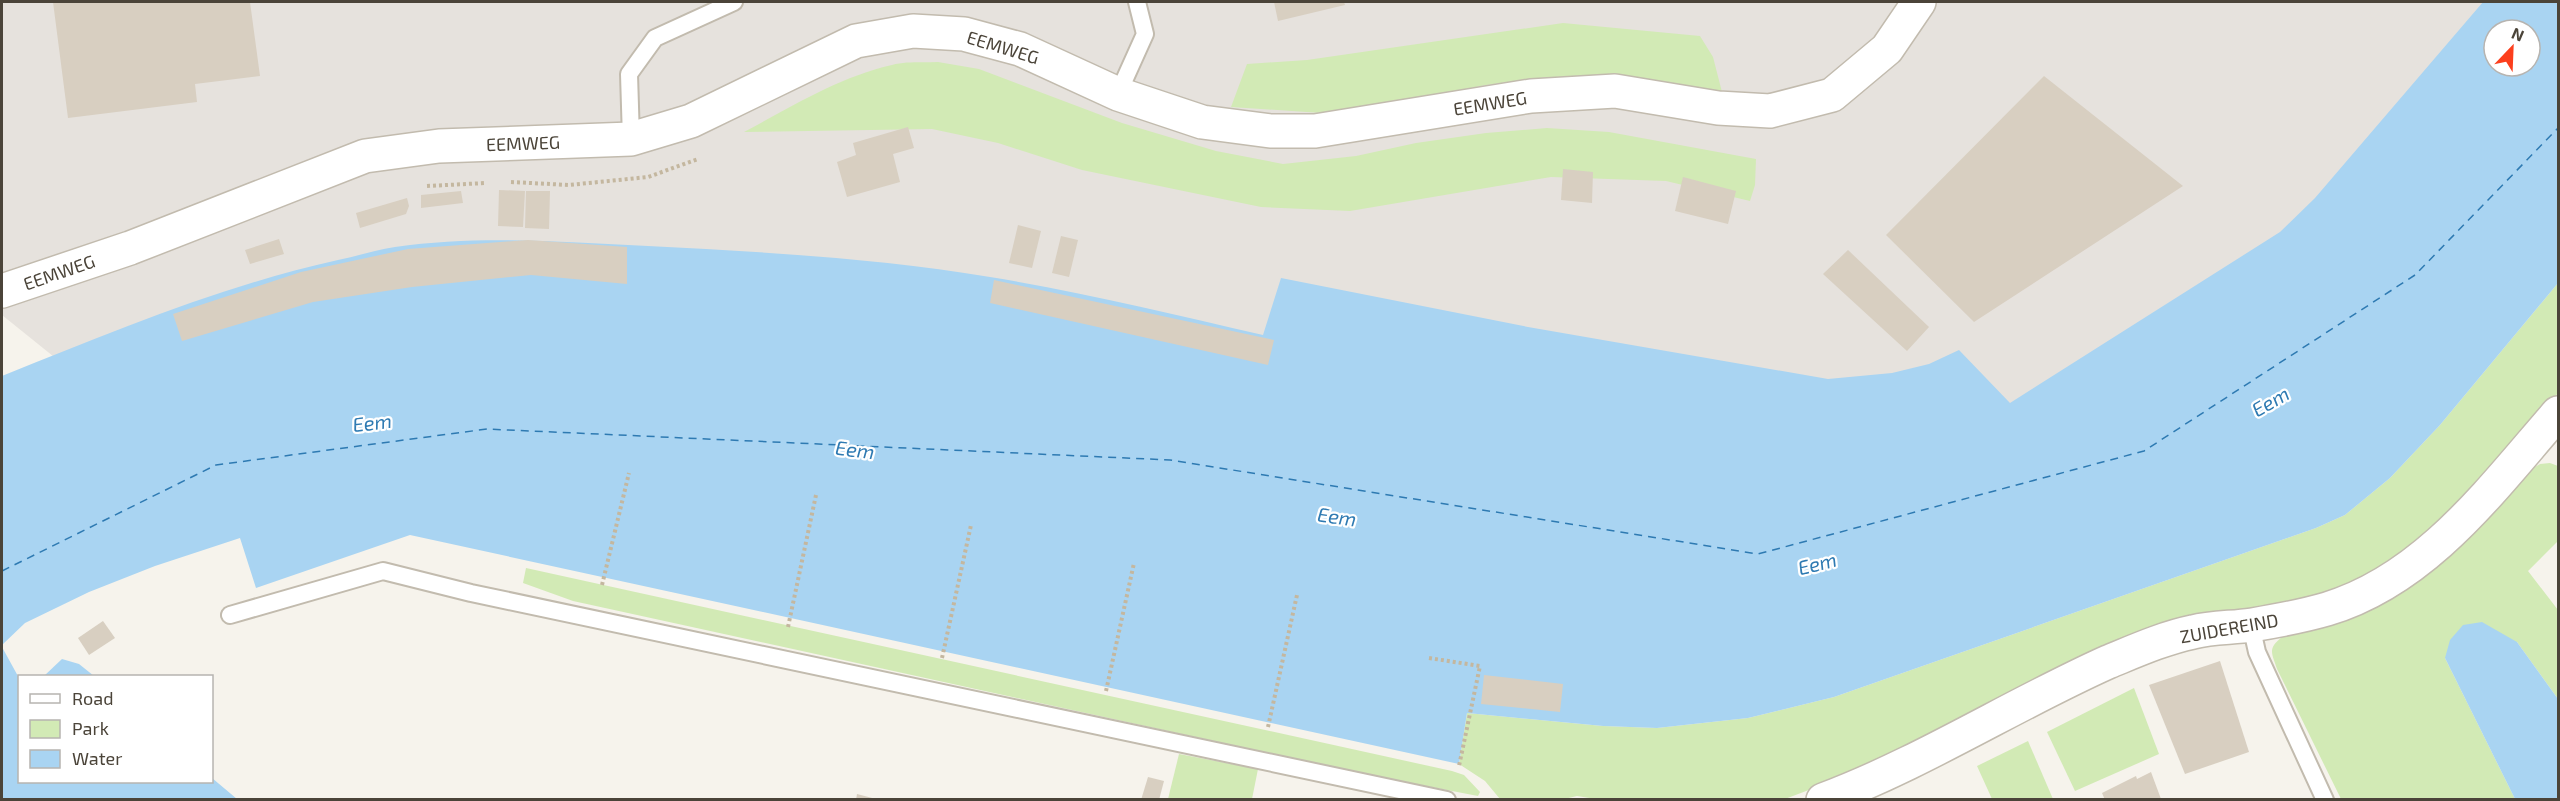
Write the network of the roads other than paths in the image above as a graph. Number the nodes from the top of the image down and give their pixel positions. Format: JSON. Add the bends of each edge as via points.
{"nodes":[{"id":1,"x":734,"y":2,"type":"edge"},
{"id":2,"x":1137,"y":2,"type":"edge"},
{"id":3,"x":1919,"y":2,"type":"edge"},
{"id":4,"x":1118,"y":94,"type":"junction"},
{"id":5,"x":631,"y":139,"type":"junction"},
{"id":6,"x":2,"y":291,"type":"edge"},
{"id":7,"x":2559,"y":413,"type":"edge"},
{"id":8,"x":230,"y":615,"type":"dead end"},
{"id":9,"x":2251,"y":625,"type":"junction"},
{"id":10,"x":1447,"y":800,"type":"edge"},
{"id":11,"x":1823,"y":800,"type":"edge"},
{"id":12,"x":2325,"y":800,"type":"edge"}],
"edges":[{"from":1,"to":5,"type":"lane","via":[[655,38],[629,74]]},
{"from":2,"to":4,"type":"lane","via":[[1145,34]]},
{"from":3,"to":4,"type":"street","name":"EEMWEG","via":[[1887,49],[1832,95],[1770,111],[1718,108],[1615,91],[1531,96],[1315,130],[1270,131],[1202,122]]},
{"from":4,"to":5,"type":"street","name":"EEMWEG","via":[[1020,49],[964,34],[913,31],[856,41],[691,121]]},
{"from":5,"to":6,"type":"street","name":"EEMWEG","via":[[439,146],[365,156],[130,248]]},
{"from":7,"to":9,"type":"street","name":"ZUIDEREIND","via":[[2463,521],[2403,570],[2350,601]]},
{"from":8,"to":10,"type":"lane","via":[[383,571]]},
{"from":9,"to":11,"type":"street","name":"ZUIDEREIND","via":[[2191,632],[2108,662]]},
{"from":9,"to":12,"type":"lane","via":[[2257,652]]}]}
